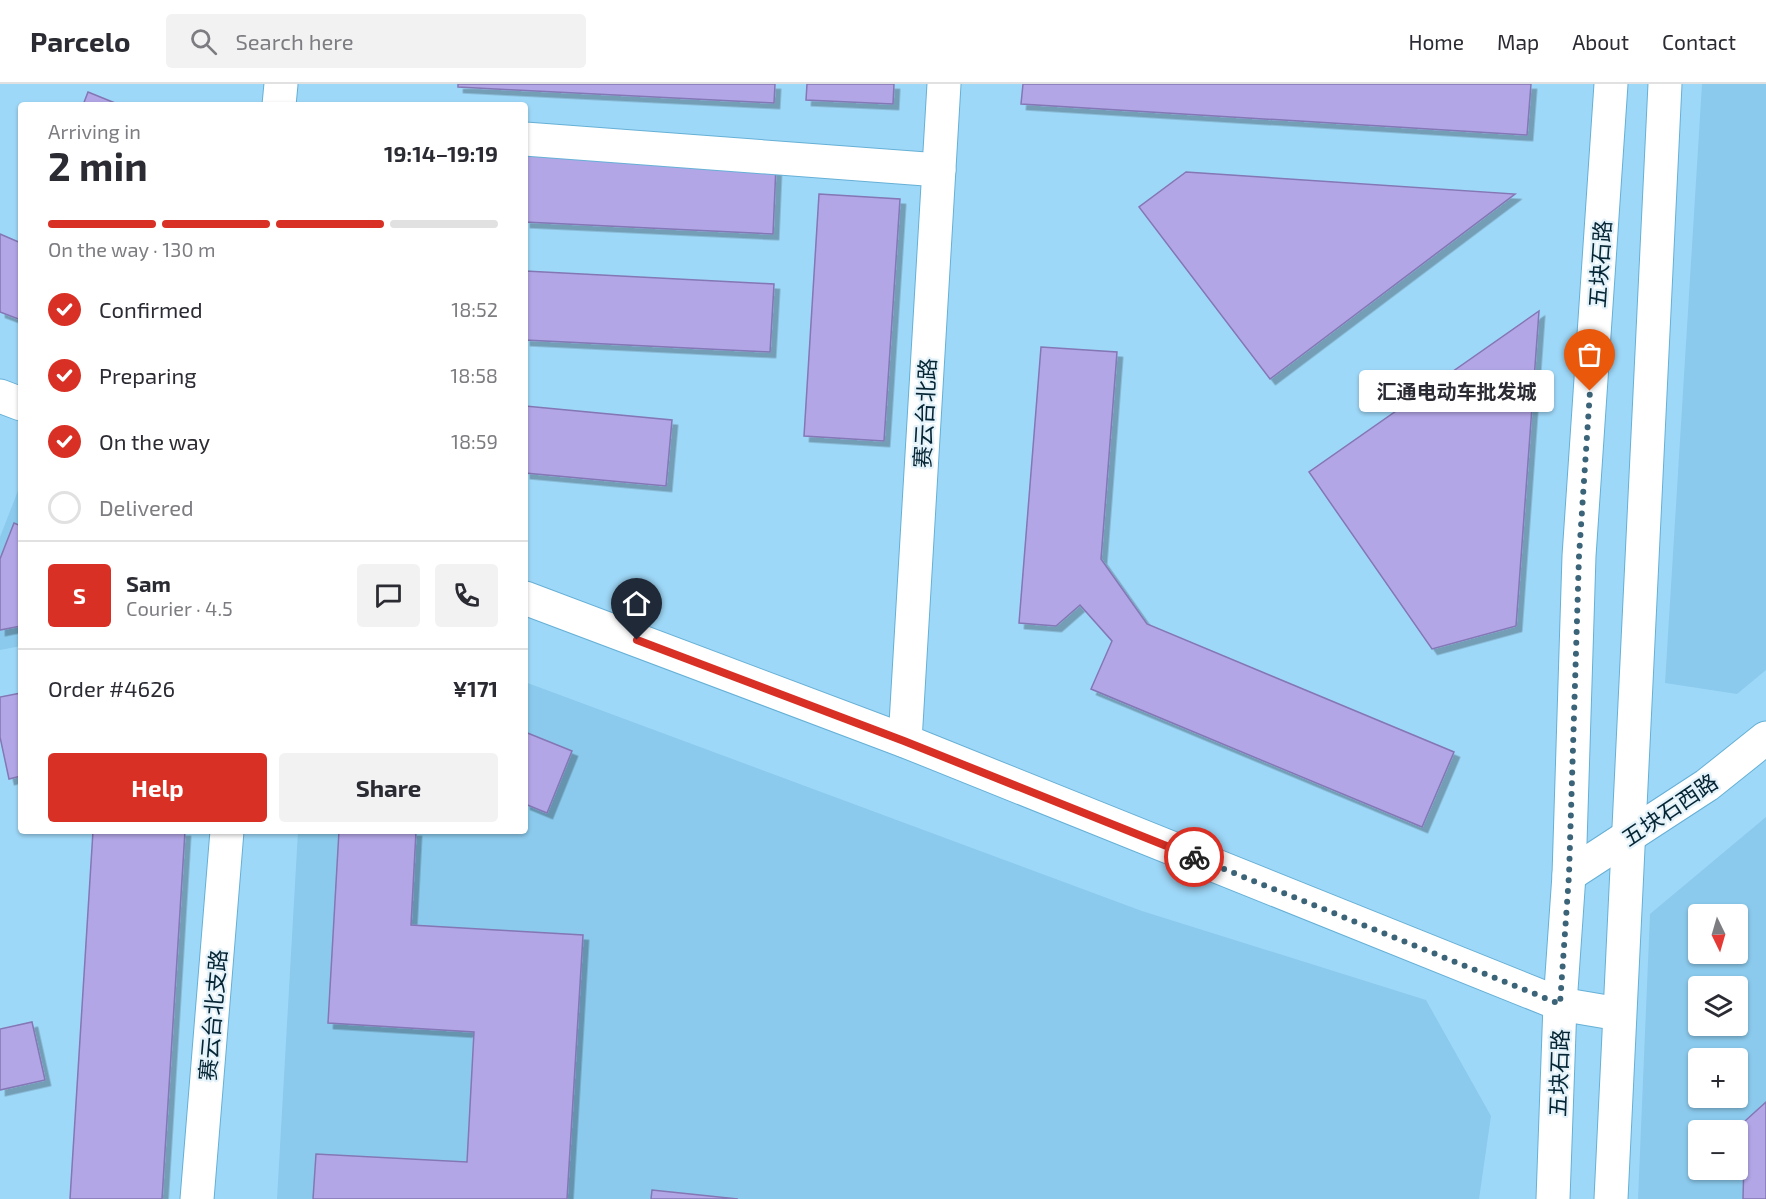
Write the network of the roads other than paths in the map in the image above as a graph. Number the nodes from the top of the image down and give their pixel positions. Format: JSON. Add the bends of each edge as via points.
{"nodes":[{"id":1,"x":281,"y":84,"type":"edge"},
{"id":2,"x":944,"y":84,"type":"edge"},
{"id":3,"x":1611,"y":84,"type":"edge"},
{"id":4,"x":1665,"y":84,"type":"edge"},
{"id":5,"x":279,"y":102,"type":"edge"},
{"id":6,"x":528,"y":139,"type":"edge"},
{"id":7,"x":939,"y":170,"type":"junction"},
{"id":8,"x":0,"y":396,"type":"edge"},
{"id":9,"x":18,"y":403,"type":"edge"},
{"id":10,"x":528,"y":599,"type":"edge"},
{"id":11,"x":1766,"y":738,"type":"edge"},
{"id":12,"x":904,"y":741,"type":"junction"},
{"id":13,"x":227,"y":834,"type":"edge"},
{"id":14,"x":1628,"y":838,"type":"junction"},
{"id":15,"x":1569,"y":875,"type":"junction"},
{"id":16,"x":1560,"y":1004,"type":"junction"},
{"id":17,"x":1619,"y":1014,"type":"junction"},
{"id":18,"x":197,"y":1199,"type":"edge"},
{"id":19,"x":1553,"y":1199,"type":"edge"},
{"id":20,"x":1611,"y":1199,"type":"edge"}],
"edges":[{"from":1,"to":5,"type":"street"},
{"from":2,"to":7,"type":"street","name":"赛云台北路"},
{"from":3,"to":15,"type":"street","name":"五块石路","via":[[1579,556]]},
{"from":4,"to":14,"type":"street"},
{"from":6,"to":7,"type":"street"},
{"from":7,"to":12,"type":"street","name":"赛云台北路"},
{"from":8,"to":9,"type":"street"},
{"from":10,"to":12,"type":"street"},
{"from":11,"to":14,"type":"street","name":"五块石西路","via":[[1707,785]]},
{"from":12,"to":16,"type":"street"},
{"from":13,"to":18,"type":"street","name":"赛云台北支路"},
{"from":14,"to":15,"type":"street","name":"五块石西路"},
{"from":14,"to":17,"type":"street"},
{"from":15,"to":16,"type":"street","name":"五块石路"},
{"from":16,"to":17,"type":"street"},
{"from":16,"to":19,"type":"street","name":"五块石路"},
{"from":17,"to":20,"type":"street"}]}
